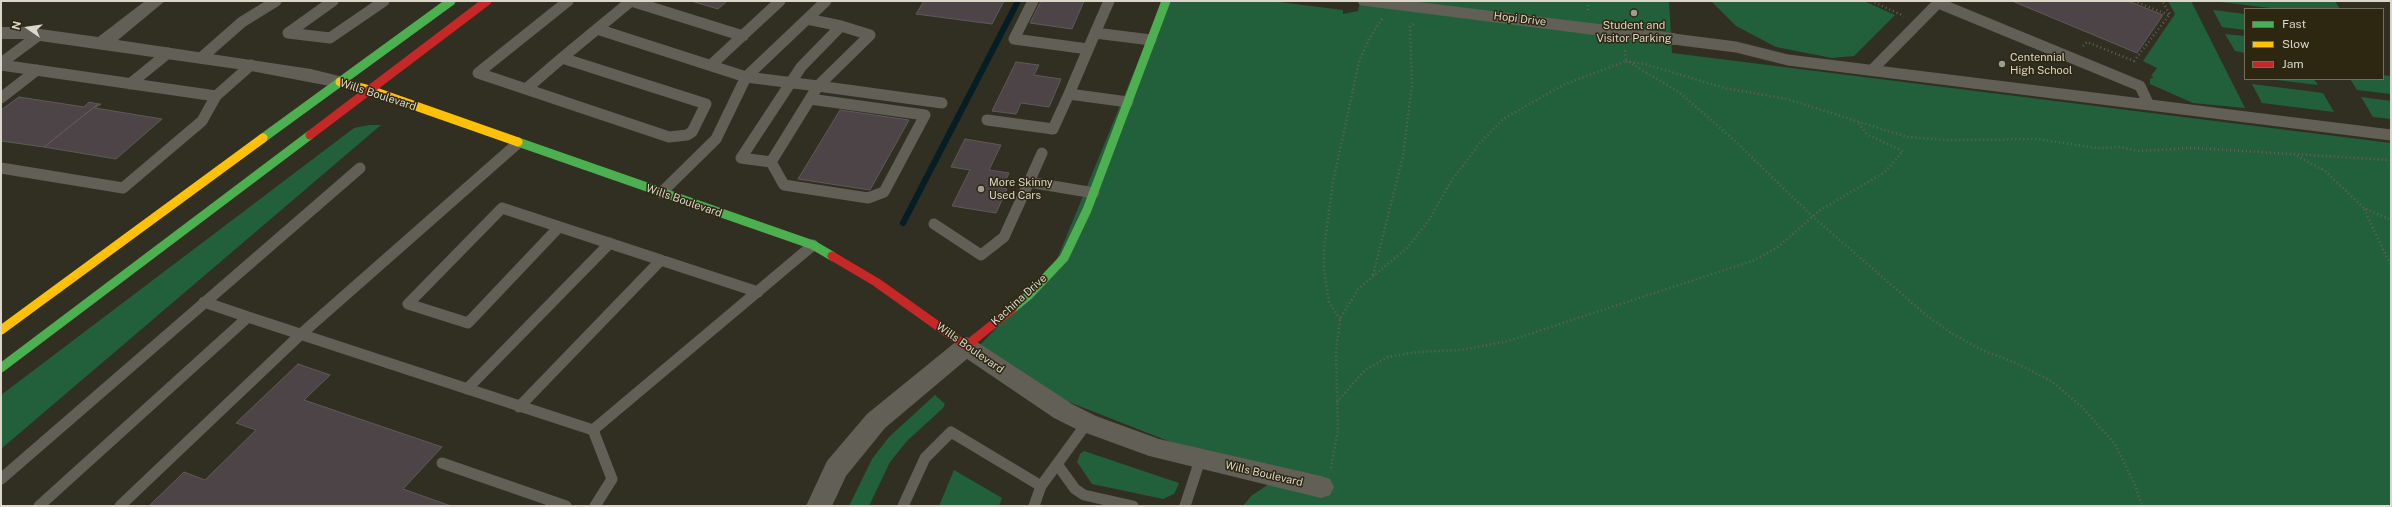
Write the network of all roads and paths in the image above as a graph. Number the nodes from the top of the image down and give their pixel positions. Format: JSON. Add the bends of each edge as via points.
{"nodes":[{"id":1,"x":156,"y":1,"type":"edge"},
{"id":2,"x":276,"y":1,"type":"edge"},
{"id":3,"x":333,"y":1,"type":"edge"},
{"id":4,"x":384,"y":1,"type":"edge"},
{"id":5,"x":451,"y":1,"type":"edge"},
{"id":6,"x":487,"y":1,"type":"edge"},
{"id":7,"x":568,"y":1,"type":"edge"},
{"id":8,"x":631,"y":1,"type":"edge"},
{"id":9,"x":780,"y":1,"type":"edge"},
{"id":10,"x":826,"y":1,"type":"edge"},
{"id":11,"x":1033,"y":1,"type":"edge"},
{"id":12,"x":1109,"y":1,"type":"edge"},
{"id":13,"x":1166,"y":1,"type":"edge"},
{"id":14,"x":1366,"y":1,"type":"edge"},
{"id":15,"x":1871,"y":1,"type":"edge"},
{"id":16,"x":2134,"y":1,"type":"edge"},
{"id":17,"x":2162,"y":1,"type":"edge"},
{"id":18,"x":1939,"y":2,"type":"edge"},
{"id":19,"x":1398,"y":5,"type":"junction"},
{"id":20,"x":1434,"y":8,"type":"junction"},
{"id":21,"x":2169,"y":15,"type":"junction"},
{"id":22,"x":807,"y":19,"type":"junction"},
{"id":23,"x":1919,"y":23,"type":"junction"},
{"id":24,"x":841,"y":26,"type":"junction"},
{"id":25,"x":597,"y":30,"type":"junction"},
{"id":26,"x":1,"y":33,"type":"edge"},
{"id":27,"x":1095,"y":33,"type":"junction"},
{"id":28,"x":1623,"y":33,"type":"junction"},
{"id":29,"x":39,"y":35,"type":"junction"},
{"id":30,"x":743,"y":36,"type":"junction"},
{"id":31,"x":1673,"y":39,"type":"joint"},
{"id":32,"x":1151,"y":40,"type":"junction"},
{"id":33,"x":102,"y":44,"type":"junction"},
{"id":34,"x":2077,"y":44,"type":"dead end"},
{"id":35,"x":1088,"y":49,"type":"junction"},
{"id":36,"x":168,"y":53,"type":"junction"},
{"id":37,"x":201,"y":58,"type":"junction"},
{"id":38,"x":562,"y":58,"type":"junction"},
{"id":39,"x":1626,"y":61,"type":"junction"},
{"id":40,"x":1,"y":64,"type":"edge"},
{"id":41,"x":251,"y":65,"type":"junction"},
{"id":42,"x":711,"y":65,"type":"junction"},
{"id":43,"x":1873,"y":69,"type":"junction"},
{"id":44,"x":37,"y":70,"type":"junction"},
{"id":45,"x":746,"y":77,"type":"junction"},
{"id":46,"x":340,"y":82,"type":"junction"},
{"id":47,"x":790,"y":82,"type":"junction"},
{"id":48,"x":130,"y":84,"type":"junction"},
{"id":49,"x":818,"y":86,"type":"junction"},
{"id":50,"x":526,"y":89,"type":"junction"},
{"id":51,"x":370,"y":90,"type":"junction"},
{"id":52,"x":1069,"y":94,"type":"junction"},
{"id":53,"x":216,"y":96,"type":"junction"},
{"id":54,"x":1,"y":98,"type":"edge"},
{"id":55,"x":810,"y":99,"type":"junction"},
{"id":56,"x":1128,"y":102,"type":"junction"},
{"id":57,"x":942,"y":103,"type":"dead end"},
{"id":58,"x":2149,"y":105,"type":"junction"},
{"id":59,"x":987,"y":120,"type":"dead end"},
{"id":60,"x":1858,"y":123,"type":"junction"},
{"id":61,"x":2391,"y":135,"type":"edge"},
{"id":62,"x":518,"y":143,"type":"junction"},
{"id":63,"x":1042,"y":153,"type":"dead end"},
{"id":64,"x":2297,"y":155,"type":"junction"},
{"id":65,"x":2391,"y":160,"type":"edge"},
{"id":66,"x":771,"y":162,"type":"junction"},
{"id":67,"x":1,"y":168,"type":"edge"},
{"id":68,"x":360,"y":168,"type":"dead end"},
{"id":69,"x":1029,"y":182,"type":"junction"},
{"id":70,"x":1094,"y":192,"type":"junction"},
{"id":71,"x":661,"y":193,"type":"junction"},
{"id":72,"x":2364,"y":208,"type":"junction"},
{"id":73,"x":1812,"y":216,"type":"junction"},
{"id":74,"x":2391,"y":220,"type":"edge"},
{"id":75,"x":934,"y":224,"type":"dead end"},
{"id":76,"x":559,"y":227,"type":"junction"},
{"id":77,"x":610,"y":243,"type":"junction"},
{"id":78,"x":813,"y":245,"type":"junction"},
{"id":79,"x":661,"y":260,"type":"junction"},
{"id":80,"x":2391,"y":266,"type":"edge"},
{"id":81,"x":1373,"y":275,"type":"junction"},
{"id":82,"x":758,"y":292,"type":"junction"},
{"id":83,"x":204,"y":302,"type":"junction"},
{"id":84,"x":248,"y":317,"type":"junction"},
{"id":85,"x":1340,"y":320,"type":"junction"},
{"id":86,"x":1,"y":330,"type":"edge"},
{"id":87,"x":300,"y":335,"type":"junction"},
{"id":88,"x":966,"y":346,"type":"junction"},
{"id":89,"x":1,"y":368,"type":"edge"},
{"id":90,"x":467,"y":390,"type":"junction"},
{"id":91,"x":1337,"y":402,"type":"junction"},
{"id":92,"x":519,"y":406,"type":"junction"},
{"id":93,"x":1087,"y":423,"type":"junction"},
{"id":94,"x":593,"y":430,"type":"junction"},
{"id":95,"x":1200,"y":460,"type":"junction"},
{"id":96,"x":442,"y":463,"type":"dead end"},
{"id":97,"x":1057,"y":464,"type":"junction"},
{"id":98,"x":1,"y":479,"type":"edge"},
{"id":99,"x":1041,"y":486,"type":"junction"},
{"id":100,"x":1321,"y":488,"type":"joint"},
{"id":101,"x":39,"y":506,"type":"edge"},
{"id":102,"x":120,"y":506,"type":"edge"},
{"id":103,"x":566,"y":506,"type":"edge"},
{"id":104,"x":595,"y":506,"type":"edge"},
{"id":105,"x":819,"y":506,"type":"edge"},
{"id":106,"x":903,"y":506,"type":"edge"},
{"id":107,"x":1034,"y":506,"type":"edge"},
{"id":108,"x":1133,"y":506,"type":"edge"},
{"id":109,"x":1185,"y":506,"type":"edge"},
{"id":110,"x":2142,"y":506,"type":"edge"}],
"edges":[{"from":1,"to":33,"type":"street"},
{"from":2,"to":37,"type":"lane","via":[[242,22]]},
{"from":3,"to":4,"type":"lane","via":[[288,33],[330,38]]},
{"from":5,"to":46,"type":"main road"},
{"from":6,"to":51,"type":"main road"},
{"from":7,"to":50,"type":"lane","via":[[478,72]]},
{"from":8,"to":25,"type":"lane"},
{"from":8,"to":30,"type":"lane"},
{"from":9,"to":30,"type":"lane"},
{"from":10,"to":22,"type":"lane"},
{"from":11,"to":35,"type":"lane","via":[[1014,39]]},
{"from":12,"to":27,"type":"lane"},
{"from":13,"to":32,"type":"main road","name":"Kachina Drive"},
{"from":14,"to":19,"type":"street","name":"Hopi Drive"},
{"from":15,"to":23,"type":"path"},
{"from":16,"to":21,"type":"path"},
{"from":17,"to":21,"type":"path"},
{"from":18,"to":23,"type":"lane"},
{"from":18,"to":58,"type":"lane","via":[[2140,86]]},
{"from":19,"to":20,"type":"street","name":"Hopi Drive"},
{"from":19,"to":85,"type":"path","via":[[1379,21],[1359,62],[1333,182],[1324,249],[1324,271],[1329,302]]},
{"from":20,"to":28,"type":"street","name":"Hopi Drive"},
{"from":20,"to":81,"type":"path","via":[[1410,27],[1412,85],[1403,156]]},
{"from":21,"to":34,"type":"path","via":[[2134,61],[2087,42],[2083,47]]},
{"from":22,"to":24,"type":"lane"},
{"from":22,"to":45,"type":"lane"},
{"from":23,"to":43,"type":"lane"},
{"from":24,"to":47,"type":"lane"},
{"from":24,"to":49,"type":"lane","via":[[870,35]]},
{"from":25,"to":38,"type":"lane"},
{"from":25,"to":42,"type":"lane"},
{"from":26,"to":29,"type":"street","name":"Wills Boulevard"},
{"from":27,"to":32,"type":"lane"},
{"from":27,"to":35,"type":"lane"},
{"from":28,"to":31,"type":"street","name":"Hopi Drive"},
{"from":28,"to":39,"type":"path"},
{"from":29,"to":33,"type":"street","name":"Wills Boulevard"},
{"from":29,"to":40,"type":"lane"},
{"from":30,"to":42,"type":"lane"},
{"from":31,"to":43,"type":"lane","via":[[1736,47],[1788,60]]},
{"from":32,"to":56,"type":"main road","name":"Kachina Drive"},
{"from":33,"to":36,"type":"street","name":"Wills Boulevard"},
{"from":35,"to":52,"type":"lane"},
{"from":36,"to":37,"type":"street","name":"Wills Boulevard"},
{"from":36,"to":48,"type":"lane"},
{"from":37,"to":41,"type":"street","name":"Wills Boulevard"},
{"from":38,"to":50,"type":"lane"},
{"from":38,"to":50,"type":"lane","via":[[706,104],[692,132],[669,137]]},
{"from":39,"to":60,"type":"path","via":[[1725,88],[1787,99]]},
{"from":39,"to":73,"type":"path","via":[[1680,93],[1735,141]]},
{"from":39,"to":81,"type":"path","via":[[1563,85],[1503,119],[1480,143],[1450,183],[1429,220],[1408,247]]},
{"from":40,"to":44,"type":"lane"},
{"from":41,"to":46,"type":"street","name":"Wills Boulevard"},
{"from":41,"to":53,"type":"lane"},
{"from":42,"to":45,"type":"lane"},
{"from":43,"to":58,"type":"lane"},
{"from":44,"to":48,"type":"lane"},
{"from":44,"to":54,"type":"lane"},
{"from":45,"to":47,"type":"lane"},
{"from":45,"to":71,"type":"lane","via":[[716,139]]},
{"from":46,"to":51,"type":"main road","name":"Wills Boulevard"},
{"from":46,"to":86,"type":"main road"},
{"from":47,"to":49,"type":"lane"},
{"from":47,"to":66,"type":"lane","via":[[741,158]]},
{"from":48,"to":53,"type":"lane"},
{"from":49,"to":55,"type":"lane"},
{"from":49,"to":57,"type":"lane"},
{"from":51,"to":62,"type":"main road","name":"Wills Boulevard"},
{"from":51,"to":89,"type":"main road"},
{"from":52,"to":56,"type":"lane"},
{"from":52,"to":59,"type":"lane","via":[[1054,129]]},
{"from":53,"to":67,"type":"lane","via":[[202,121],[123,188]]},
{"from":55,"to":66,"type":"lane"},
{"from":55,"to":66,"type":"lane","via":[[925,115],[884,192],[868,198],[784,185]]},
{"from":56,"to":70,"type":"main road","name":"Kachina Drive"},
{"from":58,"to":61,"type":"lane"},
{"from":60,"to":64,"type":"path","via":[[1907,137],[1926,139],[2037,139],[2138,151],[2192,148]]},
{"from":60,"to":73,"type":"path","via":[[1868,135],[1903,151],[1885,172]]},
{"from":62,"to":71,"type":"main road","name":"Wills Boulevard"},
{"from":62,"to":87,"type":"lane"},
{"from":63,"to":69,"type":"lane"},
{"from":64,"to":65,"type":"path"},
{"from":64,"to":72,"type":"path","via":[[2326,171]]},
{"from":68,"to":83,"type":"lane"},
{"from":69,"to":70,"type":"lane"},
{"from":69,"to":75,"type":"lane","via":[[1004,237],[981,255]]},
{"from":70,"to":88,"type":"main road","name":"Kachina Drive","via":[[1064,258],[1029,295]]},
{"from":71,"to":78,"type":"main road","name":"Wills Boulevard"},
{"from":72,"to":74,"type":"path"},
{"from":72,"to":80,"type":"path"},
{"from":73,"to":91,"type":"path","via":[[1778,247],[1755,260],[1623,302],[1546,330],[1505,342],[1461,350],[1417,352],[1388,357],[1365,370]]},
{"from":73,"to":110,"type":"path","via":[[1926,315],[1951,333],[2051,381],[2081,406],[2115,444]]},
{"from":76,"to":76,"type":"lane","via":[[502,208],[408,304],[468,324]]},
{"from":76,"to":77,"type":"lane"},
{"from":77,"to":79,"type":"lane"},
{"from":77,"to":90,"type":"lane"},
{"from":78,"to":82,"type":"lane"},
{"from":78,"to":88,"type":"main road","name":"Wills Boulevard","via":[[876,282]]},
{"from":79,"to":82,"type":"lane"},
{"from":79,"to":92,"type":"lane"},
{"from":81,"to":85,"type":"path","via":[[1358,289]]},
{"from":82,"to":94,"type":"lane"},
{"from":83,"to":84,"type":"lane"},
{"from":83,"to":98,"type":"lane"},
{"from":84,"to":87,"type":"lane"},
{"from":84,"to":101,"type":"lane"},
{"from":85,"to":91,"type":"path","via":[[1336,351]]},
{"from":87,"to":90,"type":"lane"},
{"from":87,"to":102,"type":"lane"},
{"from":88,"to":93,"type":"street","name":"Wills Boulevard","via":[[1063,411]]},
{"from":88,"to":105,"type":"street","name":"Kachina Drive","via":[[876,421],[836,469]]},
{"from":90,"to":92,"type":"lane"},
{"from":91,"to":100,"type":"path","via":[[1338,430],[1333,465]]},
{"from":92,"to":94,"type":"lane"},
{"from":93,"to":95,"type":"street","name":"Wills Boulevard","via":[[1158,449]]},
{"from":93,"to":97,"type":"lane"},
{"from":94,"to":104,"type":"lane","via":[[612,479]]},
{"from":95,"to":100,"type":"street","name":"Wills Boulevard"},
{"from":95,"to":109,"type":"lane"},
{"from":96,"to":103,"type":"lane"},
{"from":97,"to":99,"type":"lane"},
{"from":97,"to":108,"type":"lane","via":[[1075,490],[1084,495]]},
{"from":99,"to":106,"type":"lane","via":[[951,432],[925,458]]},
{"from":99,"to":107,"type":"lane"}]}
